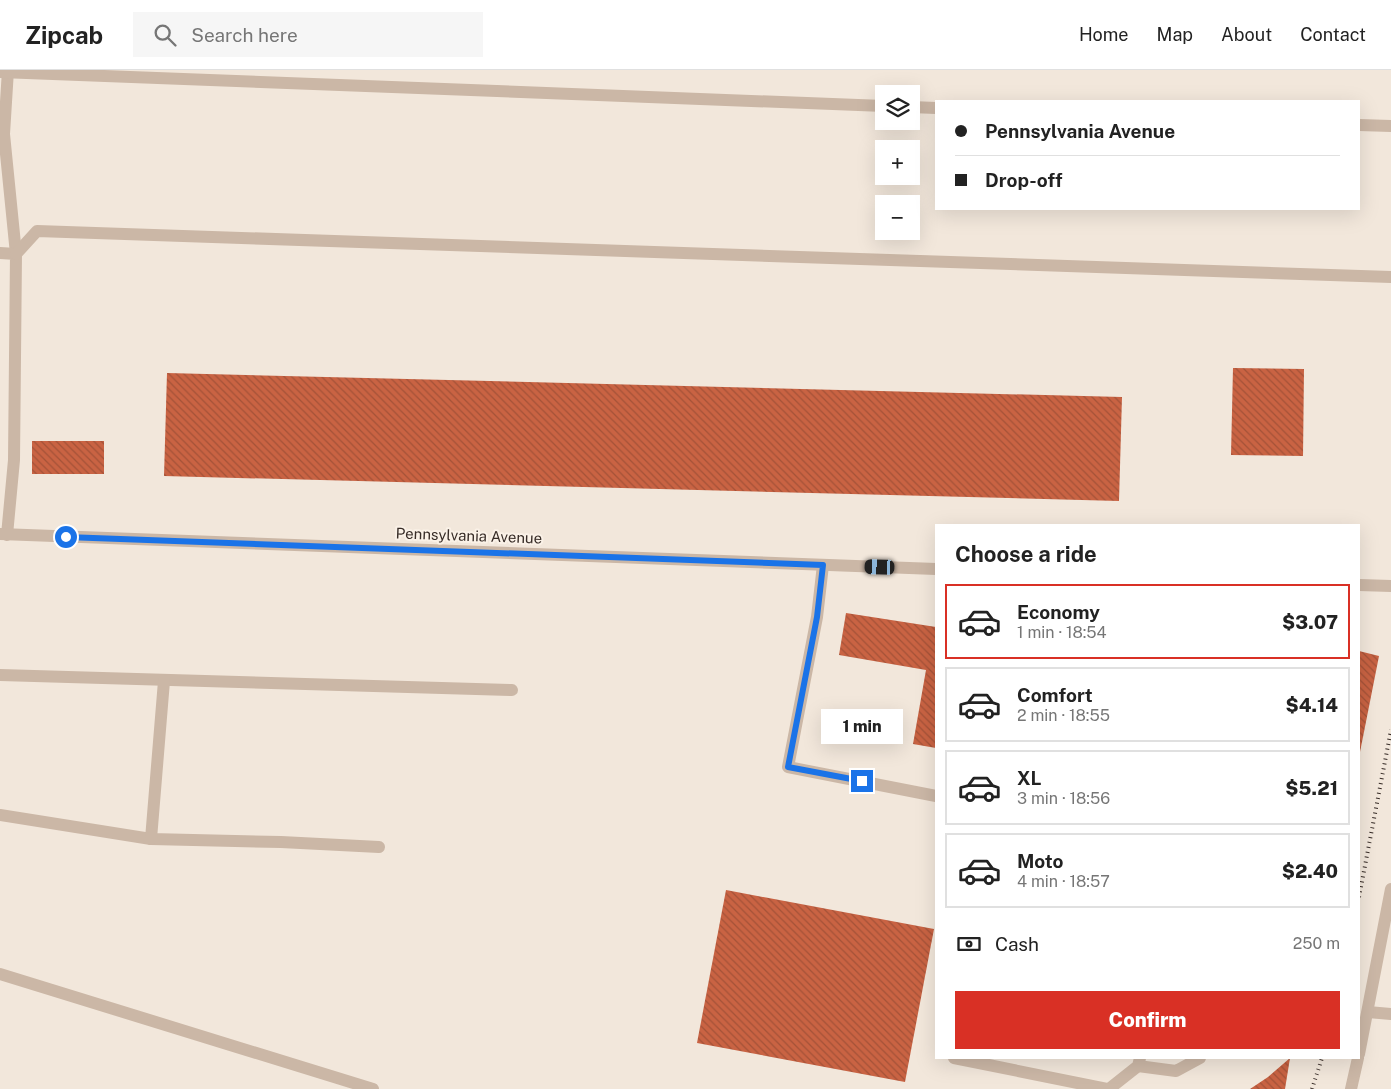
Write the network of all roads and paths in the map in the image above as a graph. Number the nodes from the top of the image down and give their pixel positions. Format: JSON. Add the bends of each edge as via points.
{"nodes":[{"id":1,"x":6,"y":72,"type":"edge"},
{"id":2,"x":875,"y":106,"type":"edge"},
{"id":3,"x":920,"y":108,"type":"edge"},
{"id":4,"x":935,"y":108,"type":"edge"},
{"id":5,"x":1360,"y":125,"type":"edge"},
{"id":6,"x":1391,"y":126,"type":"edge"},
{"id":7,"x":0,"y":253,"type":"edge"},
{"id":8,"x":16,"y":254,"type":"junction"},
{"id":9,"x":1391,"y":277,"type":"edge"},
{"id":10,"x":3,"y":535,"type":"edge"},
{"id":11,"x":823,"y":565,"type":"junction"},
{"id":12,"x":935,"y":569,"type":"edge"},
{"id":13,"x":1360,"y":585,"type":"edge"},
{"id":14,"x":1391,"y":586,"type":"edge"},
{"id":15,"x":0,"y":675,"type":"edge"},
{"id":16,"x":164,"y":681,"type":"junction"},
{"id":17,"x":512,"y":690,"type":"dead end"},
{"id":18,"x":935,"y":796,"type":"edge"},
{"id":19,"x":0,"y":815,"type":"edge"},
{"id":20,"x":151,"y":840,"type":"junction"},
{"id":21,"x":379,"y":847,"type":"dead end"},
{"id":22,"x":1391,"y":889,"type":"edge"},
{"id":23,"x":0,"y":974,"type":"edge"},
{"id":24,"x":1368,"y":1012,"type":"junction"},
{"id":25,"x":1391,"y":1014,"type":"edge"},
{"id":26,"x":1360,"y":1049,"type":"edge"},
{"id":27,"x":959,"y":1059,"type":"edge"},
{"id":28,"x":1198,"y":1059,"type":"edge"},
{"id":29,"x":1358,"y":1059,"type":"edge"},
{"id":30,"x":1139,"y":1062,"type":"edge"},
{"id":31,"x":372,"y":1089,"type":"edge"},
{"id":32,"x":1108,"y":1089,"type":"edge"},
{"id":33,"x":1351,"y":1089,"type":"edge"}],
"edges":[{"from":1,"to":2,"type":"street"},
{"from":1,"to":8,"type":"street","via":[[4,134]]},
{"from":3,"to":4,"type":"street"},
{"from":5,"to":6,"type":"street"},
{"from":7,"to":8,"type":"street"},
{"from":8,"to":9,"type":"street","via":[[37,231]]},
{"from":8,"to":10,"type":"street","via":[[14,460]]},
{"from":10,"to":11,"type":"street","name":"Pennsylvania Avenue"},
{"from":11,"to":12,"type":"street","name":"Pennsylvania Avenue"},
{"from":11,"to":18,"type":"street","via":[[817,617],[788,767]]},
{"from":13,"to":14,"type":"street"},
{"from":15,"to":16,"type":"street"},
{"from":16,"to":17,"type":"street"},
{"from":16,"to":20,"type":"street"},
{"from":19,"to":20,"type":"street"},
{"from":20,"to":21,"type":"street"},
{"from":22,"to":24,"type":"street"},
{"from":23,"to":31,"type":"street"},
{"from":24,"to":25,"type":"street"},
{"from":24,"to":26,"type":"street"},
{"from":27,"to":32,"type":"street"},
{"from":28,"to":30,"type":"street","via":[[1176,1071]]},
{"from":29,"to":33,"type":"street"},
{"from":30,"to":32,"type":"street"}]}
